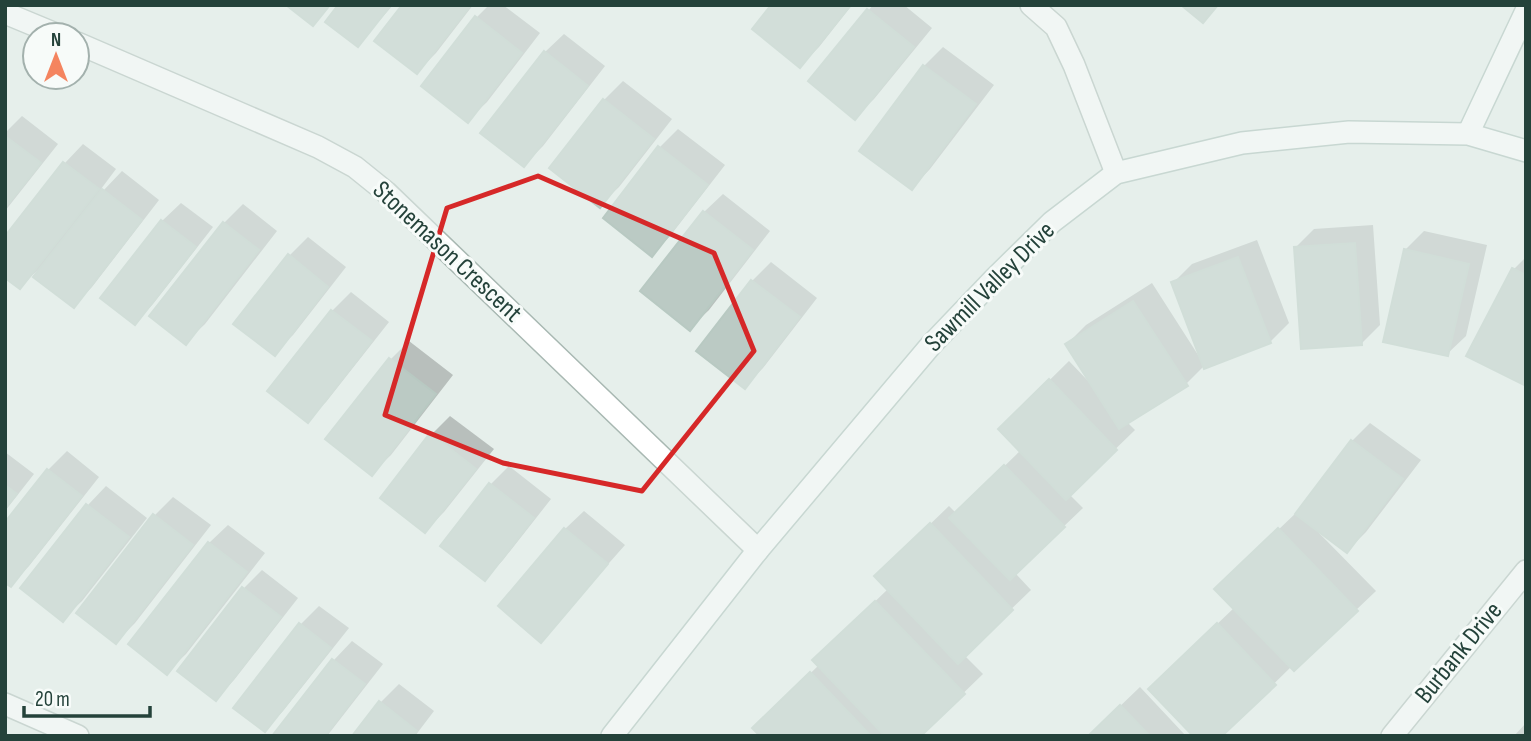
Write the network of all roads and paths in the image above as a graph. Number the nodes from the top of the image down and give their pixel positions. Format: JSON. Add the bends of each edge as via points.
{"nodes":[{"id":1,"x":1031,"y":5,"type":"edge"},
{"id":2,"x":1526,"y":11,"type":"edge"},
{"id":3,"x":5,"y":13,"type":"edge"},
{"id":4,"x":24,"y":21,"type":"edge"},
{"id":5,"x":91,"y":49,"type":"edge"},
{"id":6,"x":1468,"y":134,"type":"junction"},
{"id":7,"x":1526,"y":151,"type":"edge"},
{"id":8,"x":1116,"y":173,"type":"junction"},
{"id":9,"x":758,"y":551,"type":"junction"},
{"id":10,"x":1526,"y":571,"type":"edge"},
{"id":11,"x":5,"y":704,"type":"edge"},
{"id":12,"x":78,"y":736,"type":"edge"},
{"id":13,"x":612,"y":736,"type":"edge"},
{"id":14,"x":1392,"y":736,"type":"edge"}],
"edges":[{"from":1,"to":8,"type":"street","via":[[1055,27]]},
{"from":2,"to":6,"type":"street"},
{"from":3,"to":4,"type":"street"},
{"from":5,"to":9,"type":"street","name":"Stonemason Crescent","via":[[355,166]]},
{"from":6,"to":7,"type":"street","name":"Sawmill Valley Drive"},
{"from":6,"to":8,"type":"street","name":"Sawmill Valley Drive","via":[[1349,132],[1242,143]]},
{"from":8,"to":9,"type":"street","name":"Sawmill Valley Drive","via":[[1052,222],[931,345]]},
{"from":9,"to":13,"type":"street","name":"Sawmill Valley Drive"},
{"from":10,"to":14,"type":"street","name":"Burbank Drive"},
{"from":11,"to":12,"type":"street"}]}
